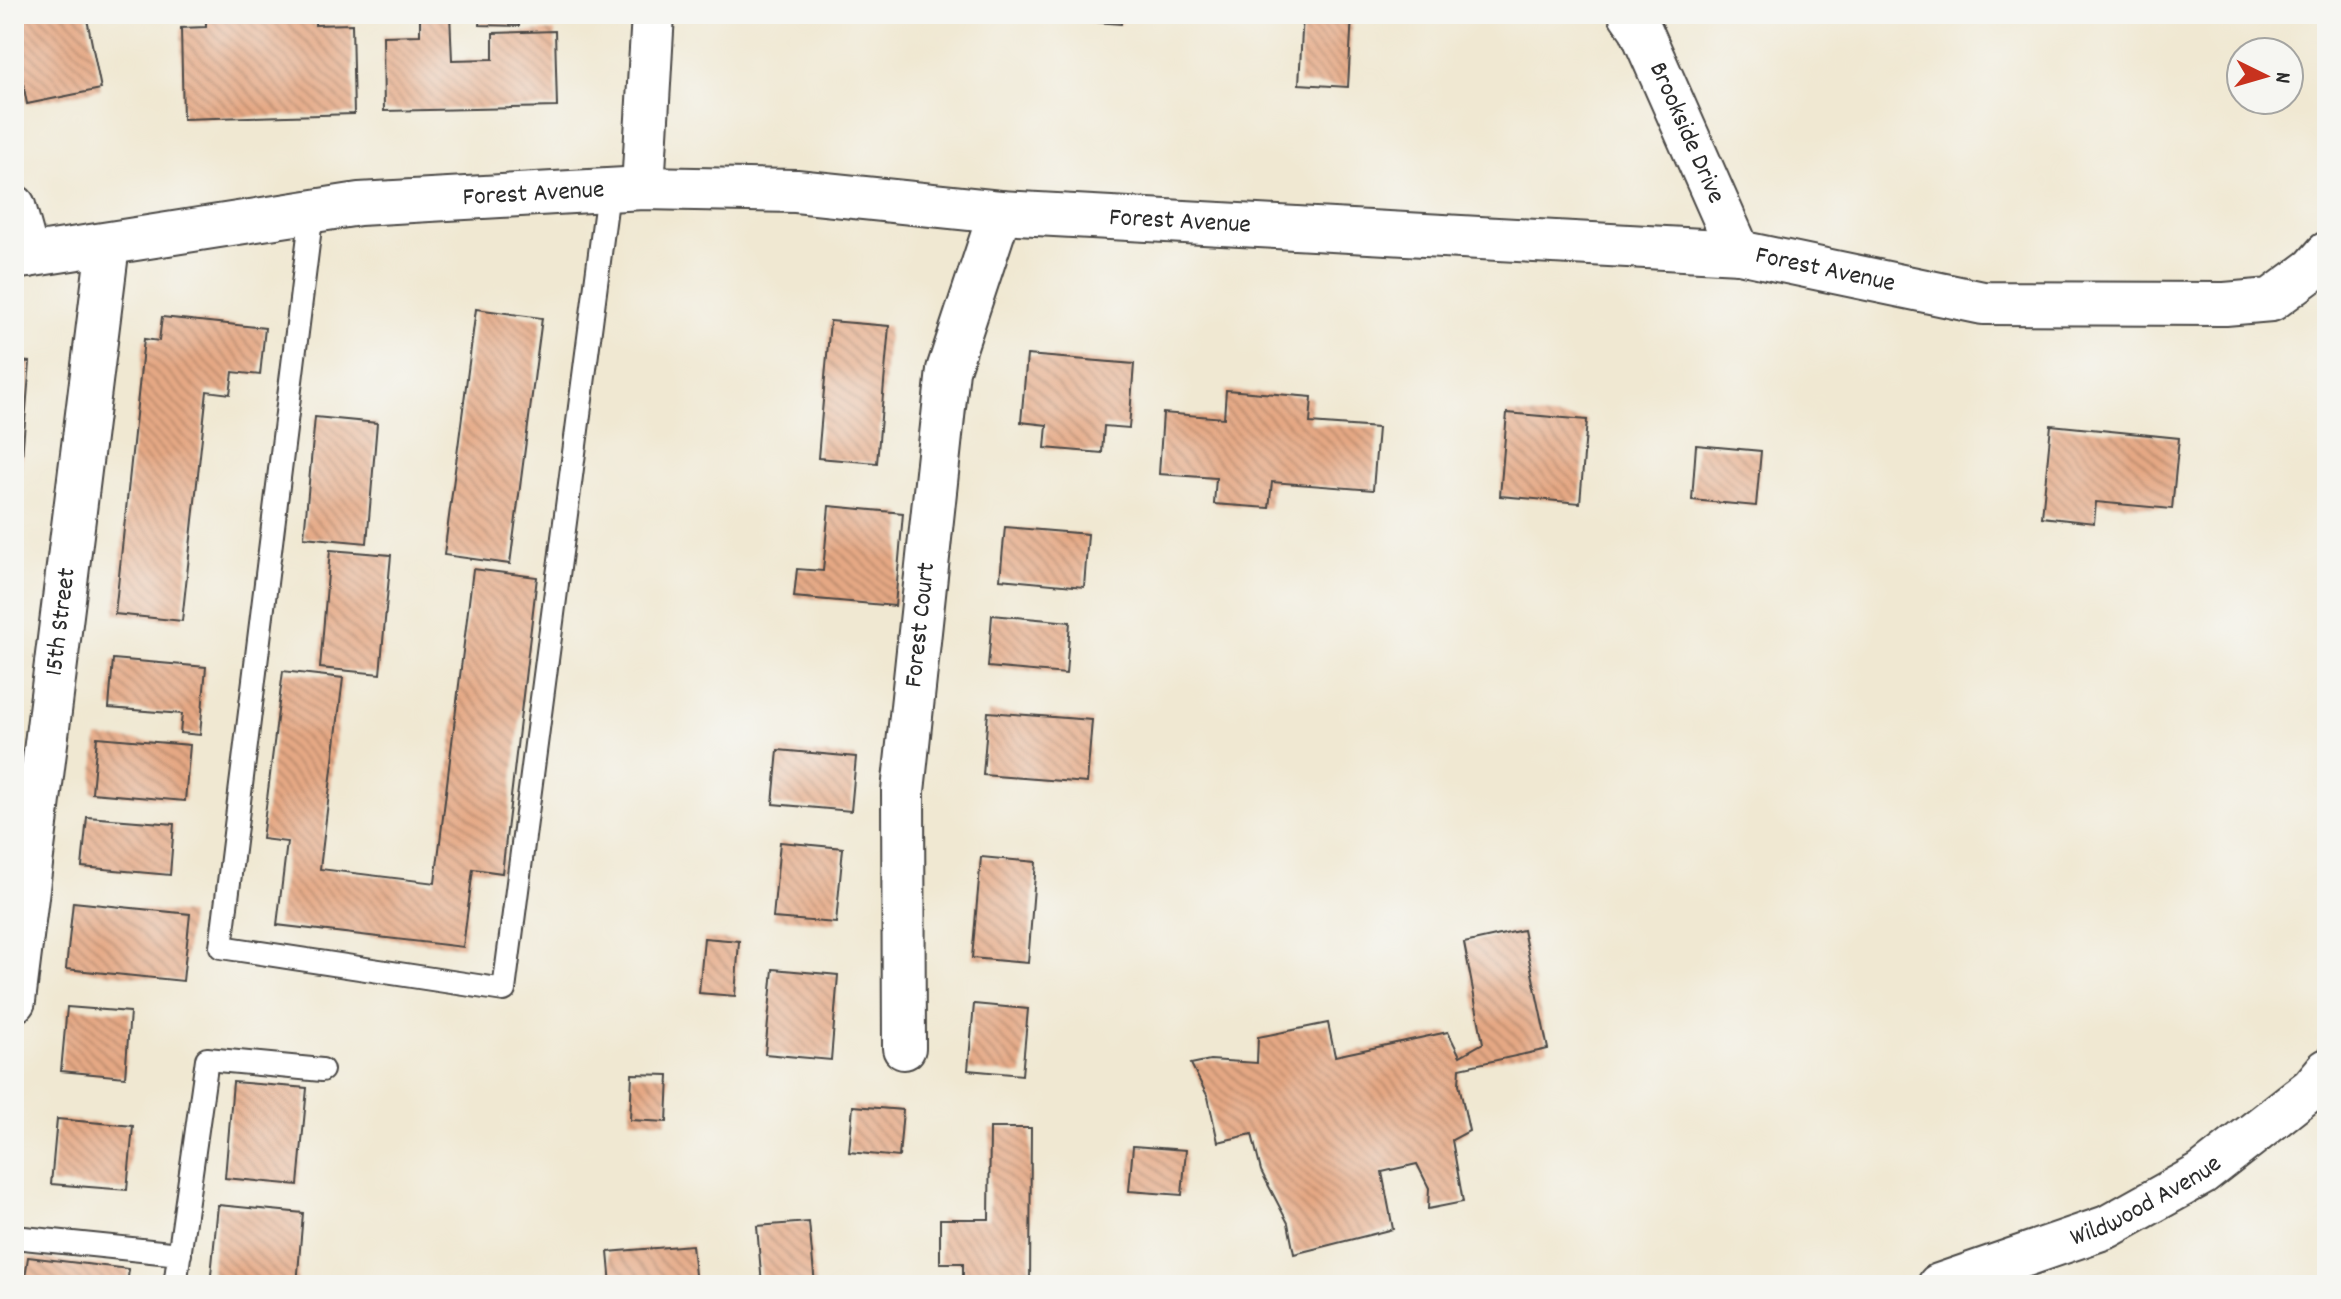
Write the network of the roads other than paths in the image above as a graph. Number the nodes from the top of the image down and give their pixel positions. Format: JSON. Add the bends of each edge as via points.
{"nodes":[{"id":1,"x":653,"y":14,"type":"edge"},
{"id":2,"x":1630,"y":14,"type":"edge"},
{"id":3,"x":626,"y":190,"type":"junction"},
{"id":4,"x":14,"y":206,"type":"edge"},
{"id":5,"x":312,"y":211,"type":"junction"},
{"id":6,"x":1000,"y":212,"type":"junction"},
{"id":7,"x":108,"y":245,"type":"junction"},
{"id":8,"x":1739,"y":252,"type":"junction"},
{"id":9,"x":2327,"y":253,"type":"edge"},
{"id":10,"x":21,"y":257,"type":"edge"},
{"id":11,"x":14,"y":1001,"type":"edge"},
{"id":12,"x":904,"y":1048,"type":"dead end"},
{"id":13,"x":322,"y":1070,"type":"dead end"},
{"id":14,"x":2327,"y":1070,"type":"edge"},
{"id":15,"x":14,"y":1237,"type":"edge"},
{"id":16,"x":180,"y":1254,"type":"junction"},
{"id":17,"x":175,"y":1285,"type":"edge"},
{"id":18,"x":1939,"y":1285,"type":"edge"}],
"edges":[{"from":1,"to":3,"type":"street"},
{"from":2,"to":8,"type":"street","name":"Brookside Drive"},
{"from":3,"to":5,"type":"street","name":"Forest Avenue"},
{"from":3,"to":5,"type":"lane","via":[[504,990],[221,947]]},
{"from":3,"to":6,"type":"street","name":"Forest Avenue","via":[[796,191]]},
{"from":4,"to":10,"type":"street"},
{"from":5,"to":7,"type":"street","name":"Forest Avenue"},
{"from":6,"to":8,"type":"street","name":"Forest Avenue"},
{"from":6,"to":12,"type":"street","name":"Forest Court","via":[[946,386],[903,791]]},
{"from":7,"to":10,"type":"street","name":"Forest Avenue"},
{"from":7,"to":11,"type":"street","name":"15th Street"},
{"from":8,"to":9,"type":"street","name":"Forest Avenue","via":[[1983,303],[2210,304],[2271,300]]},
{"from":13,"to":16,"type":"lane","via":[[207,1059]]},
{"from":14,"to":18,"type":"street","name":"Wildwood Avenue","via":[[2312,1088],[2202,1174],[2121,1219]]},
{"from":15,"to":16,"type":"lane"},
{"from":16,"to":17,"type":"lane"}]}
